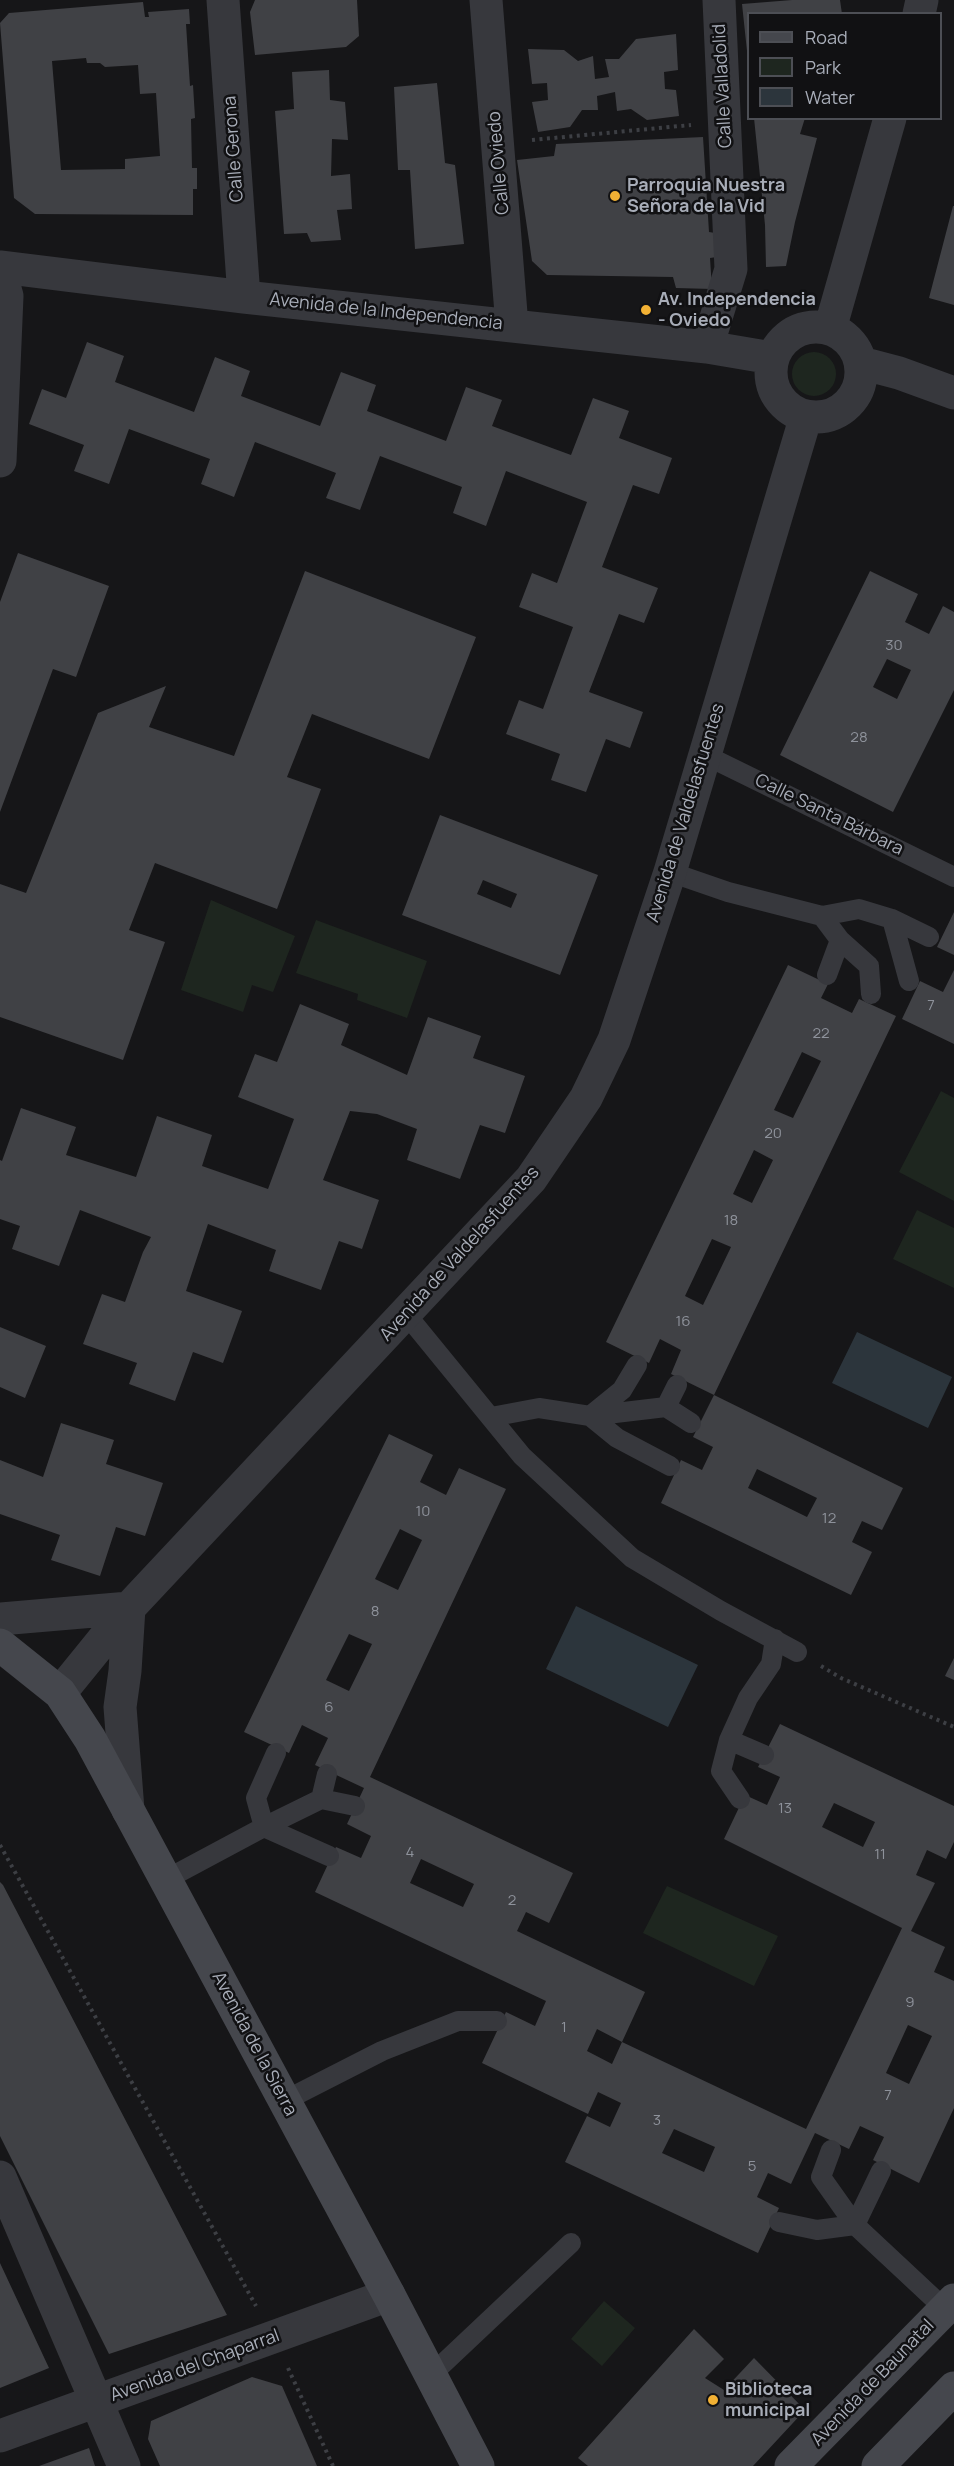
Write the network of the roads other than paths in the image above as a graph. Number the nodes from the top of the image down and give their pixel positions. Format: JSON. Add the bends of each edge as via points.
{"nodes":[{"id":1,"x":223,"y":0,"type":"edge"},
{"id":2,"x":486,"y":0,"type":"edge"},
{"id":3,"x":719,"y":0,"type":"edge"},
{"id":4,"x":889,"y":120,"type":"edge"},
{"id":5,"x":0,"y":269,"type":"edge"},
{"id":6,"x":244,"y":297,"type":"junction"},
{"id":7,"x":512,"y":326,"type":"junction"},
{"id":8,"x":830,"y":329,"type":"junction"},
{"id":9,"x":707,"y":347,"type":"junction"},
{"id":10,"x":772,"y":358,"type":"junction"},
{"id":11,"x":861,"y":363,"type":"junction"},
{"id":12,"x":954,"y":393,"type":"edge"},
{"id":13,"x":806,"y":416,"type":"junction"},
{"id":14,"x":0,"y":461,"type":"edge"},
{"id":15,"x":703,"y":754,"type":"junction"},
{"id":16,"x":670,"y":872,"type":"junction"},
{"id":17,"x":954,"y":877,"type":"edge"},
{"id":18,"x":822,"y":916,"type":"junction"},
{"id":19,"x":892,"y":919,"type":"junction"},
{"id":20,"x":929,"y":936,"type":"dead end"},
{"id":21,"x":840,"y":940,"type":"junction"},
{"id":22,"x":827,"y":975,"type":"dead end"},
{"id":23,"x":909,"y":981,"type":"dead end"},
{"id":24,"x":871,"y":994,"type":"dead end"},
{"id":25,"x":406,"y":1314,"type":"junction"},
{"id":26,"x":637,"y":1365,"type":"dead end"},
{"id":27,"x":677,"y":1385,"type":"dead end"},
{"id":28,"x":666,"y":1407,"type":"junction"},
{"id":29,"x":590,"y":1416,"type":"junction"},
{"id":30,"x":491,"y":1417,"type":"junction"},
{"id":31,"x":691,"y":1424,"type":"dead end"},
{"id":32,"x":670,"y":1466,"type":"dead end"},
{"id":33,"x":129,"y":1608,"type":"junction"},
{"id":34,"x":0,"y":1619,"type":"edge"},
{"id":35,"x":775,"y":1639,"type":"junction"},
{"id":36,"x":0,"y":1645,"type":"edge"},
{"id":37,"x":797,"y":1652,"type":"road end"},
{"id":38,"x":60,"y":1693,"type":"junction"},
{"id":39,"x":729,"y":1740,"type":"junction"},
{"id":40,"x":276,"y":1753,"type":"dead end"},
{"id":41,"x":764,"y":1755,"type":"dead end"},
{"id":42,"x":327,"y":1773,"type":"dead end"},
{"id":43,"x":321,"y":1799,"type":"junction"},
{"id":44,"x":740,"y":1799,"type":"dead end"},
{"id":45,"x":355,"y":1806,"type":"dead end"},
{"id":46,"x":128,"y":1810,"type":"junction"},
{"id":47,"x":264,"y":1827,"type":"junction"},
{"id":48,"x":329,"y":1856,"type":"dead end"},
{"id":49,"x":165,"y":1880,"type":"junction"},
{"id":50,"x":496,"y":2021,"type":"dead end"},
{"id":51,"x":284,"y":2101,"type":"junction"},
{"id":52,"x":831,"y":2150,"type":"dead end"},
{"id":53,"x":881,"y":2171,"type":"dead end"},
{"id":54,"x":0,"y":2177,"type":"edge"},
{"id":55,"x":779,"y":2222,"type":"dead end"},
{"id":56,"x":855,"y":2225,"type":"junction"},
{"id":57,"x":571,"y":2243,"type":"dead end"},
{"id":58,"x":389,"y":2295,"type":"junction"},
{"id":59,"x":950,"y":2305,"type":"edge"},
{"id":60,"x":431,"y":2375,"type":"junction"},
{"id":61,"x":954,"y":2388,"type":"edge"},
{"id":62,"x":97,"y":2401,"type":"junction"},
{"id":63,"x":0,"y":2436,"type":"edge"},
{"id":64,"x":124,"y":2466,"type":"edge"},
{"id":65,"x":478,"y":2466,"type":"edge"},
{"id":66,"x":791,"y":2466,"type":"edge"},
{"id":67,"x":878,"y":2466,"type":"edge"}],
"edges":[{"from":1,"to":6,"type":"street","name":"Calle Gerona"},
{"from":2,"to":7,"type":"street","name":"Calle Oviedo"},
{"from":3,"to":9,"type":"street","name":"Calle Valladolid","via":[[731,269]]},
{"from":4,"to":8,"type":"street"},
{"from":5,"to":6,"type":"street","name":"Avenida de la Independencia"},
{"from":5,"to":14,"type":"street","via":[[7,296]]},
{"from":6,"to":7,"type":"street","name":"Avenida de la Independencia"},
{"from":7,"to":9,"type":"street","name":"Avenida de la Independencia"},
{"from":8,"to":10,"type":"street","via":[[817,326],[798,330],[782,342]]},
{"from":8,"to":11,"type":"street","via":[[851,343]]},
{"from":9,"to":10,"type":"street","name":"Avenida de la Independencia"},
{"from":10,"to":13,"type":"street","via":[[776,394],[789,408]]},
{"from":11,"to":12,"type":"street"},
{"from":11,"to":13,"type":"street","via":[[860,385],[840,411],[827,416]]},
{"from":13,"to":15,"type":"street","name":"Avenida de Valdelasfuentes"},
{"from":15,"to":16,"type":"street","name":"Avenida de Valdelasfuentes"},
{"from":15,"to":17,"type":"lane","name":"Calle Santa Bárbara"},
{"from":16,"to":18,"type":"lane"},
{"from":16,"to":25,"type":"street","name":"Avenida de Valdelasfuentes","via":[[614,1040],[586,1098],[531,1179]]},
{"from":18,"to":19,"type":"lane","via":[[859,909]]},
{"from":18,"to":21,"type":"lane"},
{"from":19,"to":20,"type":"lane"},
{"from":19,"to":23,"type":"lane"},
{"from":21,"to":22,"type":"lane"},
{"from":21,"to":24,"type":"lane","via":[[869,966]]},
{"from":25,"to":30,"type":"lane"},
{"from":25,"to":33,"type":"street","name":"Avenida de Valdelasfuentes"},
{"from":26,"to":29,"type":"lane","via":[[622,1390]]},
{"from":27,"to":28,"type":"lane"},
{"from":28,"to":29,"type":"lane"},
{"from":28,"to":31,"type":"lane"},
{"from":29,"to":30,"type":"lane","via":[[539,1408]]},
{"from":29,"to":32,"type":"lane","via":[[617,1438]]},
{"from":30,"to":35,"type":"lane","via":[[522,1456],[632,1558]]},
{"from":33,"to":34,"type":"street"},
{"from":33,"to":38,"type":"street","name":"Avenida de Valdelasfuentes"},
{"from":33,"to":46,"type":"street","via":[[120,1707]]},
{"from":35,"to":37,"type":"lane"},
{"from":35,"to":39,"type":"lane","via":[[771,1664],[748,1698]]},
{"from":36,"to":38,"type":"street","name":"Avenida de la Sierra"},
{"from":38,"to":46,"type":"street","name":"Avenida de la Sierra"},
{"from":39,"to":41,"type":"lane"},
{"from":39,"to":44,"type":"lane","via":[[721,1771]]},
{"from":40,"to":47,"type":"lane","via":[[256,1798]]},
{"from":42,"to":43,"type":"lane"},
{"from":43,"to":45,"type":"lane"},
{"from":43,"to":47,"type":"lane"},
{"from":46,"to":49,"type":"street","name":"Avenida de la Sierra"},
{"from":47,"to":48,"type":"lane"},
{"from":47,"to":49,"type":"lane"},
{"from":49,"to":51,"type":"street","name":"Avenida de la Sierra"},
{"from":50,"to":51,"type":"lane","via":[[459,2021],[382,2051]]},
{"from":51,"to":58,"type":"street","name":"Avenida de la Sierra"},
{"from":52,"to":56,"type":"lane","via":[[812,2174]]},
{"from":53,"to":56,"type":"lane"},
{"from":54,"to":62,"type":"street"},
{"from":55,"to":56,"type":"lane","via":[[817,2230]]},
{"from":56,"to":59,"type":"lane"},
{"from":57,"to":60,"type":"lane"},
{"from":58,"to":60,"type":"street","name":"Avenida de la Sierra"},
{"from":58,"to":62,"type":"street","name":"Avenida del Chaparral"},
{"from":59,"to":66,"type":"street","name":"Avenida de Baunatal"},
{"from":60,"to":65,"type":"street","name":"Avenida de la Sierra"},
{"from":61,"to":67,"type":"street"},
{"from":62,"to":63,"type":"street","name":"Avenida del Chaparral"},
{"from":62,"to":64,"type":"street"}]}
